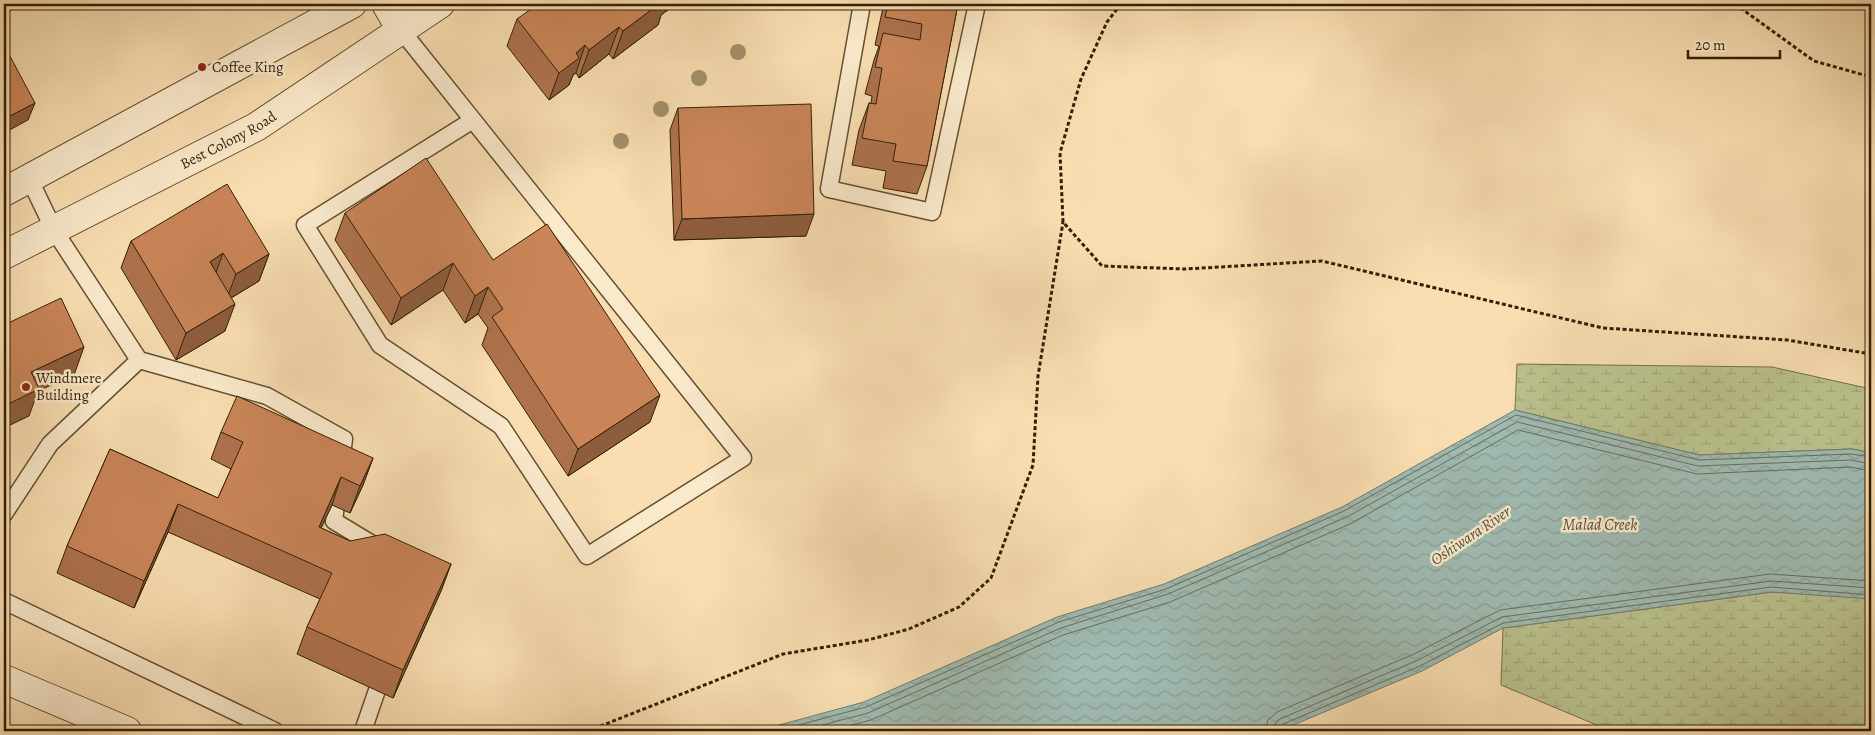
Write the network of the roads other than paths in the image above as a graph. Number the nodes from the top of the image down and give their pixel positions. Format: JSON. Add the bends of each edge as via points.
{"nodes":[{"id":1,"x":352,"y":4,"type":"edge"},
{"id":2,"x":386,"y":4,"type":"edge"},
{"id":3,"x":440,"y":4,"type":"edge"},
{"id":4,"x":862,"y":4,"type":"edge"},
{"id":5,"x":977,"y":4,"type":"edge"},
{"id":6,"x":401,"y":30,"type":"junction"},
{"id":7,"x":473,"y":120,"type":"junction"},
{"id":8,"x":29,"y":178,"type":"junction"},
{"id":9,"x":4,"y":192,"type":"edge"},
{"id":10,"x":54,"y":230,"type":"junction"},
{"id":11,"x":4,"y":255,"type":"edge"},
{"id":12,"x":139,"y":360,"type":"junction"},
{"id":13,"x":4,"y":514,"type":"edge"},
{"id":14,"x":394,"y":557,"type":"edge"},
{"id":15,"x":4,"y":601,"type":"edge"},
{"id":16,"x":389,"y":656,"type":"edge"},
{"id":17,"x":4,"y":679,"type":"edge"},
{"id":18,"x":75,"y":722,"type":"edge"},
{"id":19,"x":127,"y":731,"type":"edge"},
{"id":20,"x":275,"y":731,"type":"edge"},
{"id":21,"x":363,"y":731,"type":"edge"}],
"edges":[{"from":1,"to":8,"type":"street"},
{"from":2,"to":6,"type":"street"},
{"from":3,"to":6,"type":"street","name":"Best Colony Road"},
{"from":4,"to":5,"type":"lane","via":[[829,189],[932,212]]},
{"from":6,"to":7,"type":"lane"},
{"from":6,"to":10,"type":"street","name":"Best Colony Road","via":[[256,127]]},
{"from":7,"to":7,"type":"lane","via":[[743,458],[588,556],[501,426],[380,345],[305,225]]},
{"from":8,"to":9,"type":"street"},
{"from":8,"to":10,"type":"lane"},
{"from":10,"to":11,"type":"street","name":"Best Colony Road"},
{"from":10,"to":12,"type":"lane"},
{"from":12,"to":13,"type":"lane","via":[[50,444]]},
{"from":12,"to":14,"type":"lane","via":[[267,396],[344,439],[334,521]]},
{"from":15,"to":20,"type":"lane"},
{"from":16,"to":21,"type":"lane"},
{"from":17,"to":18,"type":"street"},
{"from":18,"to":19,"type":"street"}]}
